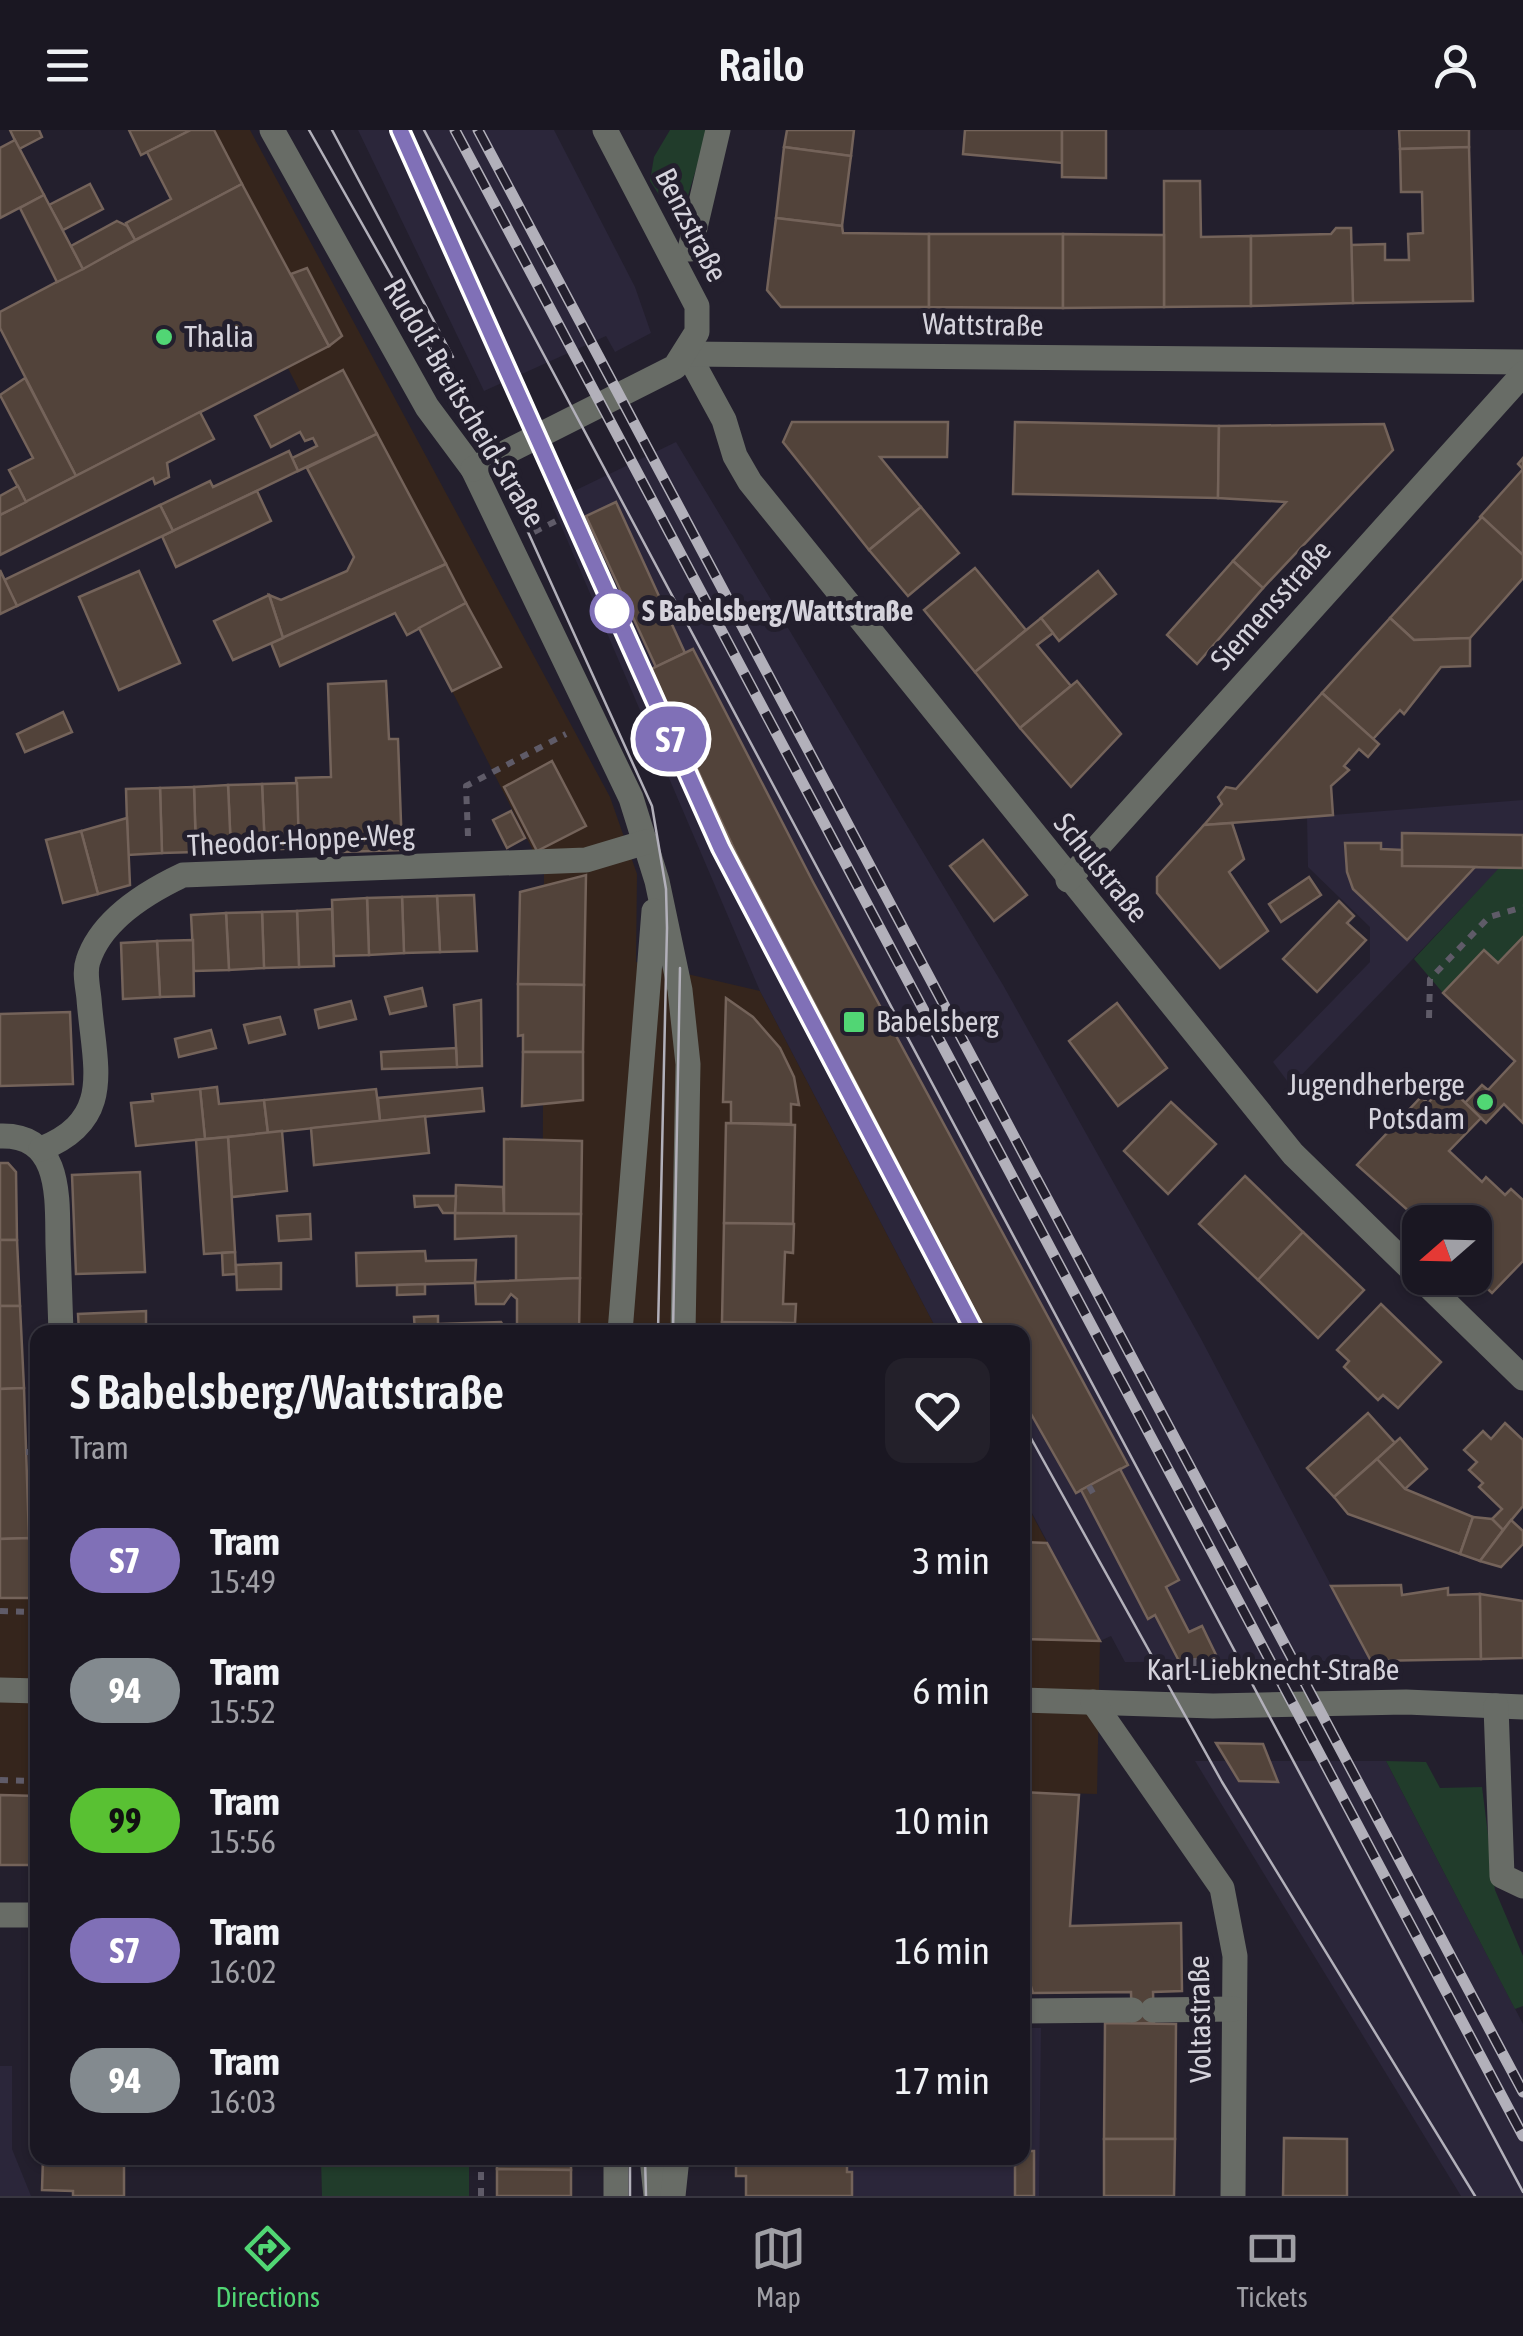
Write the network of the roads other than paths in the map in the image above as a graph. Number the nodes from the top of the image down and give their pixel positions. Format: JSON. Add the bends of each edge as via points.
{"nodes":[{"id":1,"x":272,"y":130,"type":"edge"},
{"id":2,"x":718,"y":130,"type":"edge"},
{"id":3,"x":610,"y":132,"type":"edge"},
{"id":4,"x":690,"y":249,"type":"dead end"},
{"id":5,"x":688,"y":354,"type":"junction"},
{"id":6,"x":1523,"y":362,"type":"edge"},
{"id":7,"x":1523,"y":374,"type":"edge"},
{"id":8,"x":472,"y":468,"type":"junction"},
{"id":9,"x":646,"y":842,"type":"junction"},
{"id":10,"x":1068,"y":880,"type":"junction"},
{"id":11,"x":657,"y":881,"type":"junction"},
{"id":12,"x":0,"y":1136,"type":"edge"},
{"id":13,"x":41,"y":1149,"type":"junction"},
{"id":14,"x":61,"y":1325,"type":"edge"},
{"id":15,"x":621,"y":1325,"type":"edge"},
{"id":16,"x":683,"y":1325,"type":"edge"},
{"id":17,"x":1523,"y":1378,"type":"edge"},
{"id":18,"x":0,"y":1690,"type":"edge"},
{"id":19,"x":30,"y":1691,"type":"edge"},
{"id":20,"x":1030,"y":1700,"type":"edge"},
{"id":21,"x":1093,"y":1702,"type":"junction"},
{"id":22,"x":1496,"y":1706,"type":"junction"},
{"id":23,"x":1523,"y":1707,"type":"edge"},
{"id":24,"x":1523,"y":1886,"type":"edge"},
{"id":25,"x":0,"y":1915,"type":"edge"},
{"id":26,"x":30,"y":1915,"type":"edge"},
{"id":27,"x":1234,"y":2009,"type":"junction"},
{"id":28,"x":1030,"y":2011,"type":"edge"},
{"id":29,"x":616,"y":2165,"type":"edge"},
{"id":30,"x":653,"y":2165,"type":"edge"},
{"id":31,"x":675,"y":2165,"type":"edge"},
{"id":32,"x":616,"y":2196,"type":"edge"},
{"id":33,"x":656,"y":2196,"type":"edge"},
{"id":34,"x":673,"y":2196,"type":"edge"},
{"id":35,"x":1233,"y":2196,"type":"edge"}],
"edges":[{"from":1,"to":8,"type":"street","name":"Rudolf-Breitscheid-Straße","via":[[427,406]]},
{"from":2,"to":4,"type":"street"},
{"from":3,"to":5,"type":"street","name":"Benzstraße","via":[[697,306]]},
{"from":5,"to":6,"type":"street","name":"Wattstraße"},
{"from":5,"to":8,"type":"street","via":[[657,377]]},
{"from":5,"to":10,"type":"street","name":"Schulstraße","via":[[750,482]]},
{"from":7,"to":10,"type":"street","name":"Siemensstraße"},
{"from":8,"to":9,"type":"street","name":"Rudolf-Breitscheid-Straße","via":[[632,798]]},
{"from":9,"to":11,"type":"street","name":"Rudolf-Breitscheid-Straße"},
{"from":9,"to":13,"type":"street","name":"Theodor-Hoppe-Weg","via":[[586,860],[183,874],[115,922],[87,963],[96,1099],[71,1135]]},
{"from":10,"to":17,"type":"street","name":"Schulstraße","via":[[1293,1154]]},
{"from":11,"to":15,"type":"street","name":"Rudolf-Breitscheid-Straße"},
{"from":11,"to":16,"type":"street","name":"Rudolf-Breitscheid-Straße","via":[[688,1064]]},
{"from":12,"to":13,"type":"street"},
{"from":13,"to":14,"type":"street","via":[[57,1184]]},
{"from":18,"to":19,"type":"street"},
{"from":20,"to":21,"type":"street","name":"Karl-Liebknecht-Straße"},
{"from":21,"to":22,"type":"street","name":"Karl-Liebknecht-Straße"},
{"from":21,"to":27,"type":"street","name":"Voltastraße","via":[[1222,1888],[1235,1956]]},
{"from":22,"to":23,"type":"street","name":"Karl-Liebknecht-Straße"},
{"from":22,"to":24,"type":"street","via":[[1502,1876]]},
{"from":25,"to":26,"type":"street"},
{"from":27,"to":28,"type":"street"},
{"from":27,"to":35,"type":"street","name":"Voltastraße"},
{"from":29,"to":32,"type":"street"},
{"from":30,"to":33,"type":"street"},
{"from":31,"to":34,"type":"street"}]}
